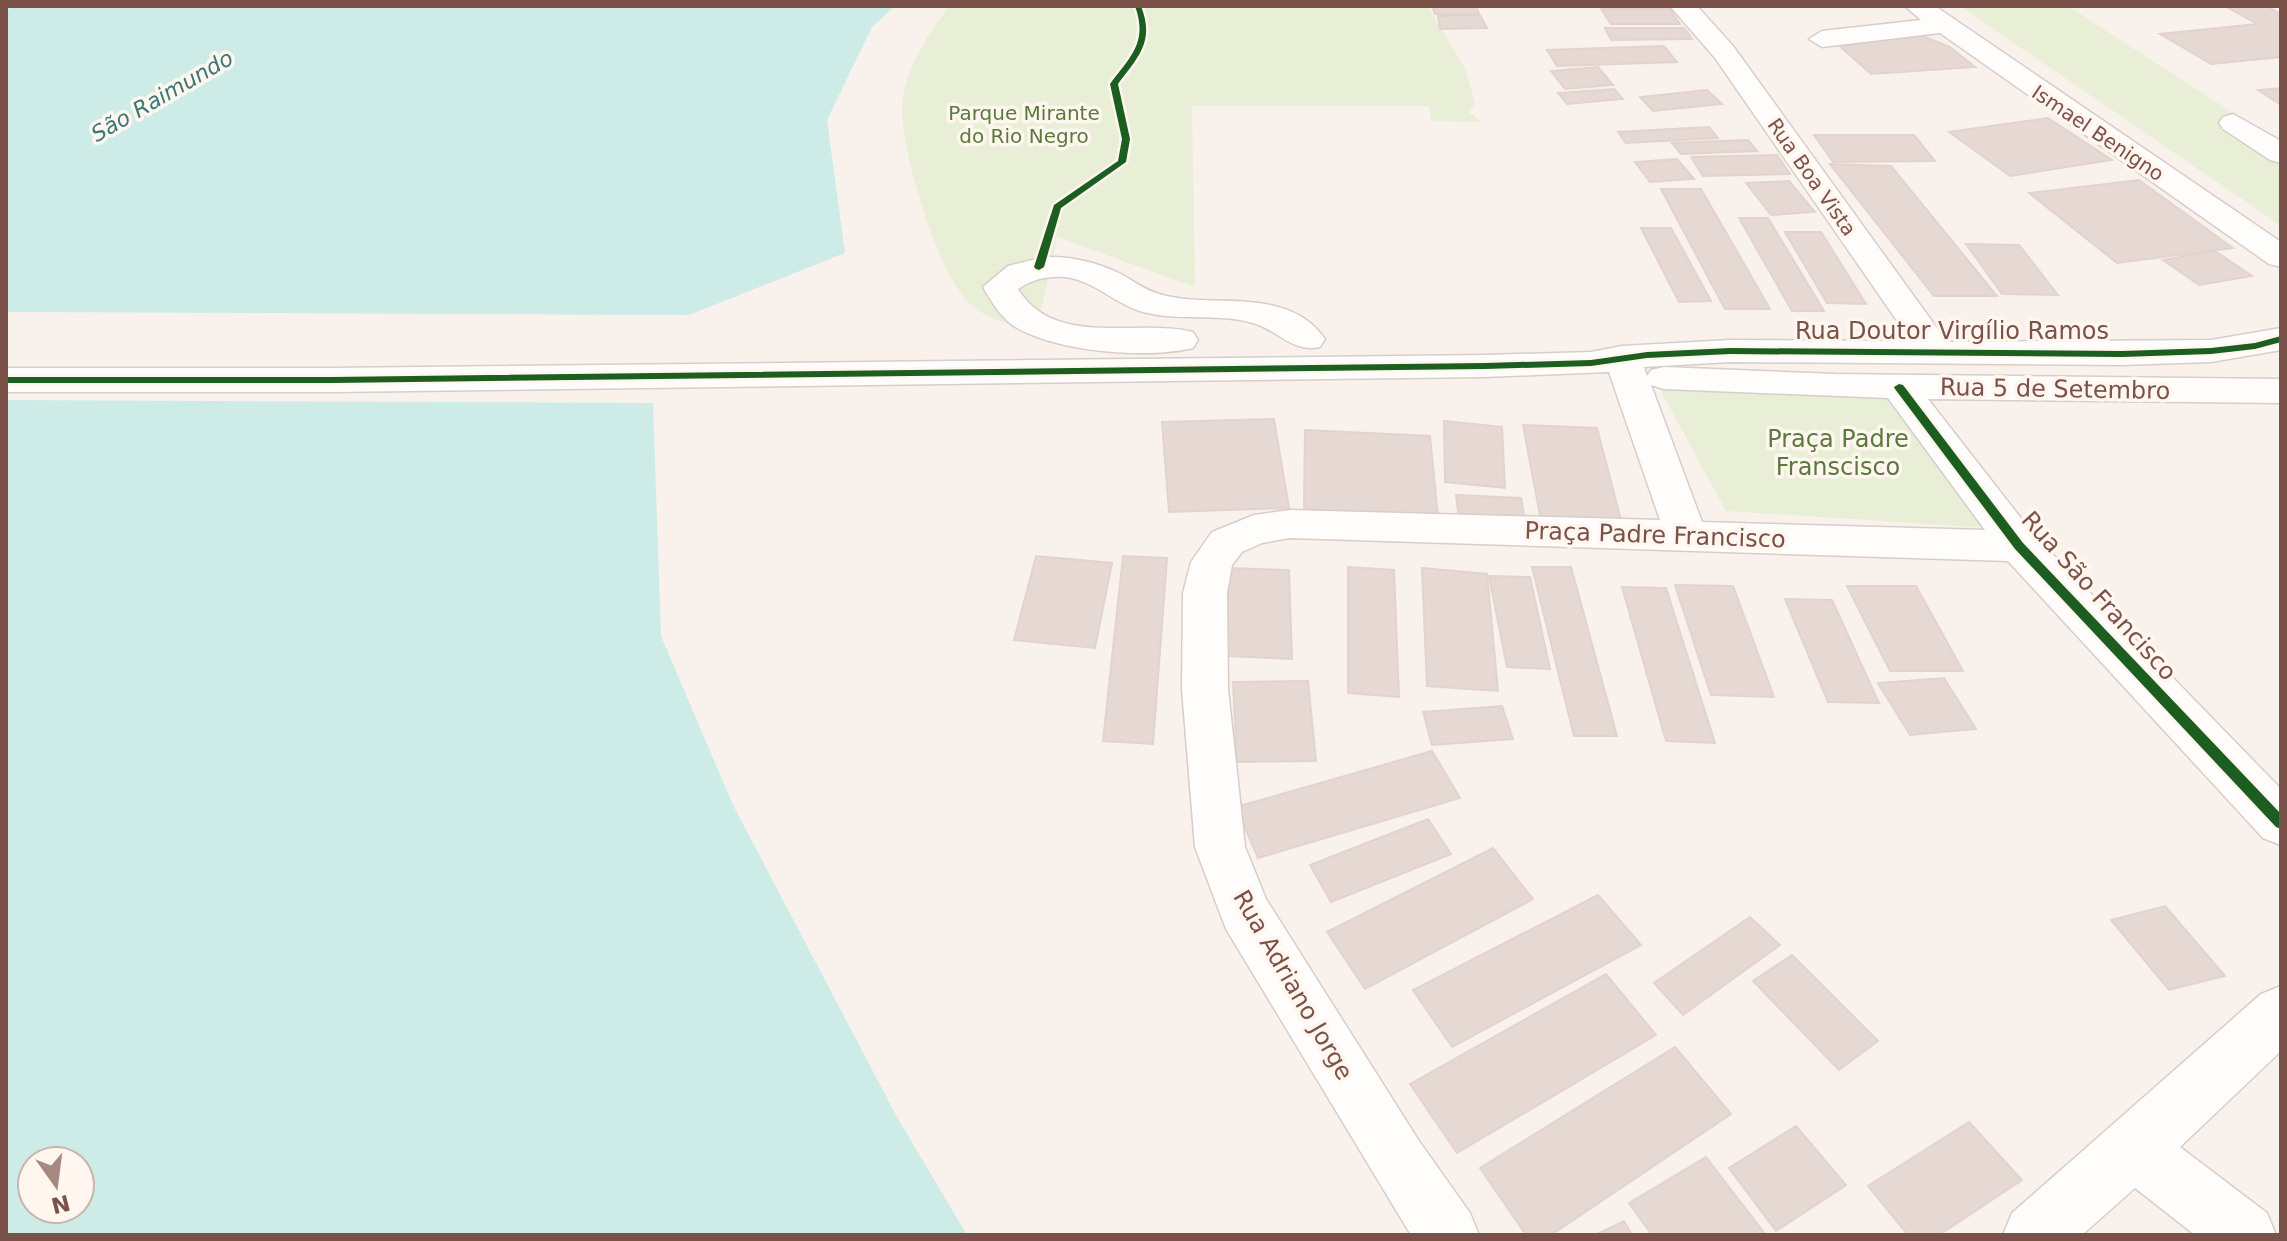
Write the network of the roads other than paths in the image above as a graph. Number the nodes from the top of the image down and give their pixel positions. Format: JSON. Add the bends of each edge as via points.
{"nodes":[{"id":1,"x":1683,"y":6,"type":"edge"},
{"id":2,"x":1929,"y":15,"type":"edge"},
{"id":3,"x":1822,"y":39,"type":"dead end"},
{"id":4,"x":2233,"y":123,"type":"dead end"},
{"id":5,"x":2281,"y":154,"type":"edge"},
{"id":6,"x":2281,"y":257,"type":"edge"},
{"id":7,"x":1307,"y":339,"type":"junction"},
{"id":8,"x":2281,"y":339,"type":"edge"},
{"id":9,"x":1937,"y":353,"type":"junction"},
{"id":10,"x":1676,"y":354,"type":"junction"},
{"id":11,"x":1614,"y":364,"type":"junction"},
{"id":12,"x":6,"y":380,"type":"edge"},
{"id":13,"x":1899,"y":387,"type":"junction"},
{"id":14,"x":2281,"y":391,"type":"edge"},
{"id":15,"x":1290,"y":524,"type":"joint"},
{"id":16,"x":1686,"y":535,"type":"junction"},
{"id":17,"x":2019,"y":546,"type":"junction"},
{"id":18,"x":2281,"y":823,"type":"edge"},
{"id":19,"x":2281,"y":1013,"type":"edge"},
{"id":20,"x":2134,"y":1149,"type":"junction"},
{"id":21,"x":1448,"y":1235,"type":"edge"},
{"id":22,"x":2034,"y":1235,"type":"edge"},
{"id":23,"x":2245,"y":1235,"type":"edge"}],
"edges":[{"from":1,"to":9,"type":"street","name":"Rua Boa Vista","via":[[1724,52]]},
{"from":2,"to":3,"type":"street"},
{"from":2,"to":6,"type":"street","name":"Ismael Benigno"},
{"from":4,"to":5,"type":"street"},
{"from":7,"to":7,"type":"street","via":[[1086,337],[1023,318],[1006,303],[1000,287],[1013,275],[1039,267],[1068,267],[1154,304],[1256,311]]},
{"from":7,"to":10,"type":"street","via":[[1596,337],[1626,339]]},
{"from":8,"to":9,"type":"street","name":"Rua Doutor Virgílio Ramos","via":[[2211,351]]},
{"from":9,"to":10,"type":"street","name":"Rua Doutor Virgílio Ramos"},
{"from":10,"to":11,"type":"street","name":"Rua Doutor Virgílio Ramos"},
{"from":11,"to":12,"type":"street","name":"Rua 5 de Setembro"},
{"from":11,"to":13,"type":"street","name":"Rua 5 de Setembro","via":[[1710,382]]},
{"from":11,"to":16,"type":"street"},
{"from":13,"to":14,"type":"street","name":"Rua 5 de Setembro"},
{"from":13,"to":17,"type":"street","name":"Rua São Francisco"},
{"from":15,"to":16,"type":"street","name":"Praça Padre Francisco"},
{"from":15,"to":21,"type":"street","name":"Rua Adriano Jorge","via":[[1254,530],[1227,542],[1212,562],[1205,593],[1205,689],[1220,847],[1245,912]]},
{"from":16,"to":17,"type":"street","name":"Praça Padre Francisco"},
{"from":17,"to":18,"type":"street","name":"Rua São Francisco"},
{"from":19,"to":20,"type":"street"},
{"from":20,"to":22,"type":"street"},
{"from":20,"to":23,"type":"street"}]}
